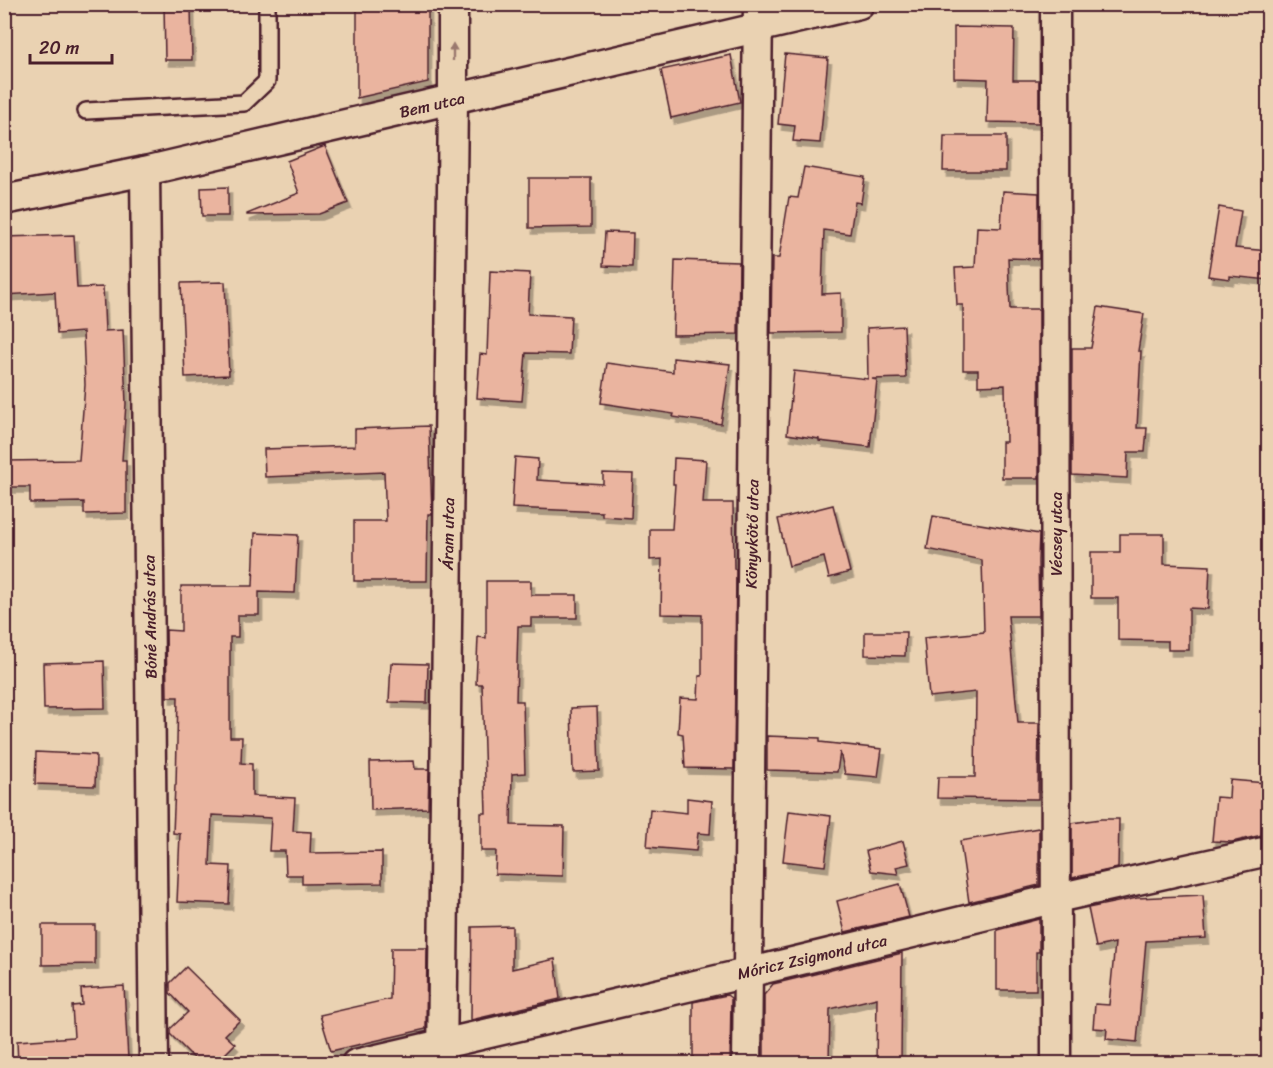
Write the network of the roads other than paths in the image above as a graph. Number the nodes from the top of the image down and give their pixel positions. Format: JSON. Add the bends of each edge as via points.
{"nodes":[{"id":1,"x":267,"y":4,"type":"edge"},
{"id":2,"x":453,"y":4,"type":"edge"},
{"id":3,"x":859,"y":4,"type":"edge"},
{"id":4,"x":1055,"y":4,"type":"edge"},
{"id":5,"x":758,"y":17,"type":"edge"},
{"id":6,"x":453,"y":100,"type":"junction"},
{"id":7,"x":86,"y":111,"type":"dead end"},
{"id":8,"x":145,"y":171,"type":"junction"},
{"id":9,"x":4,"y":200,"type":"edge"},
{"id":10,"x":1269,"y":851,"type":"edge"},
{"id":11,"x":1057,"y":898,"type":"junction"},
{"id":12,"x":747,"y":973,"type":"junction"},
{"id":13,"x":442,"y":1054,"type":"edge"},
{"id":14,"x":154,"y":1064,"type":"edge"},
{"id":15,"x":356,"y":1064,"type":"edge"},
{"id":16,"x":747,"y":1064,"type":"edge"},
{"id":17,"x":1056,"y":1064,"type":"edge"}],
"edges":[{"from":1,"to":7,"type":"lane","via":[[267,81],[244,104]]},
{"from":6,"to":2,"type":"street","name":"Áram utca","one_way":true},
{"from":3,"to":5,"type":"street","name":"Bem utca"},
{"from":4,"to":11,"type":"street","name":"Vécsey utca"},
{"from":5,"to":6,"type":"street","name":"Bem utca"},
{"from":5,"to":12,"type":"street","name":"Könyvkötő utca"},
{"from":6,"to":8,"type":"street","name":"Bem utca"},
{"from":6,"to":13,"type":"street","name":"Áram utca"},
{"from":8,"to":9,"type":"street","name":"Bem utca"},
{"from":8,"to":14,"type":"street","name":"Bóné András utca"},
{"from":10,"to":11,"type":"street","name":"Móricz Zsigmond utca"},
{"from":11,"to":12,"type":"street","name":"Móricz Zsigmond utca"},
{"from":11,"to":17,"type":"street","name":"Vécsey utca"},
{"from":12,"to":13,"type":"street","name":"Móricz Zsigmond utca"},
{"from":12,"to":16,"type":"street","name":"Könyvkötő utca"},
{"from":13,"to":15,"type":"street","name":"Móricz Zsigmond utca"}]}
